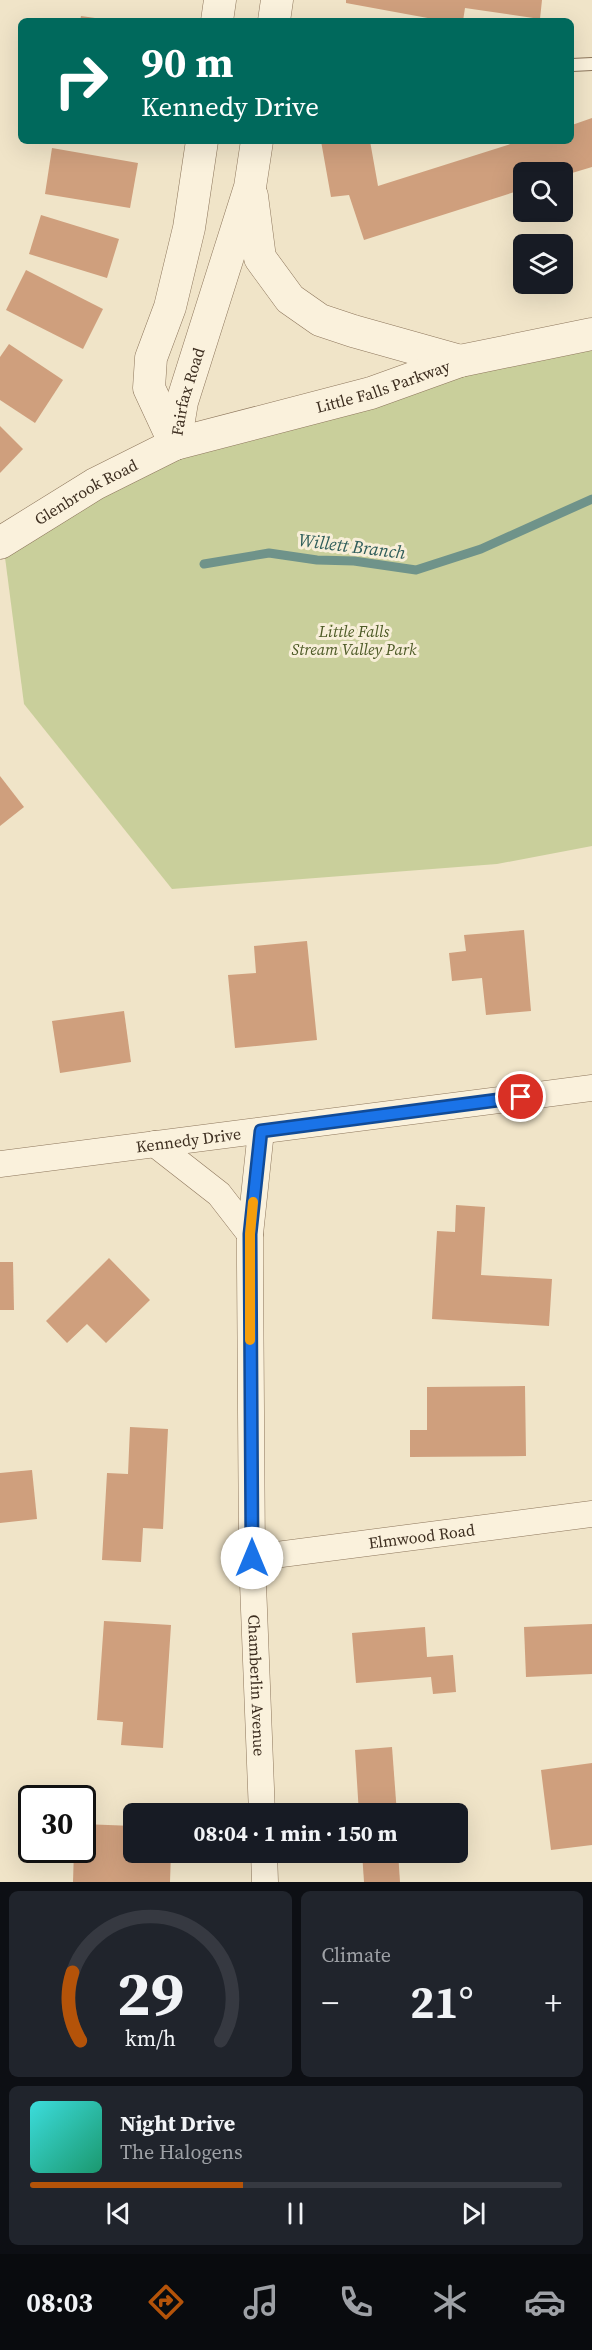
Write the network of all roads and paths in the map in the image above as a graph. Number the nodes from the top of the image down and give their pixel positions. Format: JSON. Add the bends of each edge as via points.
{"nodes":[{"id":1,"x":277,"y":0,"type":"edge"},
{"id":2,"x":274,"y":18,"type":"edge"},
{"id":3,"x":592,"y":64,"type":"edge"},
{"id":4,"x":574,"y":65,"type":"edge"},
{"id":5,"x":202,"y":144,"type":"edge"},
{"id":6,"x":257,"y":144,"type":"edge"},
{"id":7,"x":250,"y":187,"type":"junction"},
{"id":8,"x":592,"y":334,"type":"edge"},
{"id":9,"x":460,"y":361,"type":"junction"},
{"id":10,"x":176,"y":444,"type":"junction"},
{"id":11,"x":0,"y":543,"type":"edge"},
{"id":12,"x":592,"y":1088,"type":"edge"},
{"id":13,"x":261,"y":1131,"type":"junction"},
{"id":14,"x":155,"y":1144,"type":"junction"},
{"id":15,"x":0,"y":1164,"type":"edge"},
{"id":16,"x":250,"y":1234,"type":"junction"},
{"id":17,"x":592,"y":1514,"type":"edge"},
{"id":18,"x":252,"y":1558,"type":"junction"},
{"id":19,"x":262,"y":1803,"type":"edge"},
{"id":20,"x":264,"y":1863,"type":"edge"},
{"id":21,"x":265,"y":1882,"type":"edge"}],
"edges":[{"from":1,"to":2,"type":"street"},
{"from":3,"to":4,"type":"lane"},
{"from":5,"to":10,"type":"street","name":"Fairfax Road","via":[[189,228],[170,307],[151,358],[149,388]]},
{"from":6,"to":7,"type":"street","name":"Fairfax Road"},
{"from":7,"to":9,"type":"street","via":[[260,258],[290,299],[320,320],[352,332]]},
{"from":7,"to":10,"type":"street","name":"Fairfax Road","via":[[182,402]]},
{"from":8,"to":9,"type":"street","name":"Little Falls Parkway"},
{"from":9,"to":10,"type":"street","name":"Little Falls Parkway","via":[[370,393]]},
{"from":10,"to":11,"type":"street","name":"Glenbrook Road","via":[[95,484]]},
{"from":12,"to":13,"type":"street","name":"Kennedy Drive"},
{"from":13,"to":14,"type":"street","name":"Kennedy Drive"},
{"from":13,"to":16,"type":"street","name":"Chamberlin Avenue"},
{"from":14,"to":15,"type":"street","name":"Kennedy Drive"},
{"from":14,"to":16,"type":"street","via":[[219,1194]]},
{"from":16,"to":18,"type":"street","name":"Chamberlin Avenue"},
{"from":17,"to":18,"type":"street","name":"Elmwood Road"},
{"from":18,"to":19,"type":"street","name":"Chamberlin Avenue"},
{"from":20,"to":21,"type":"street"}]}
